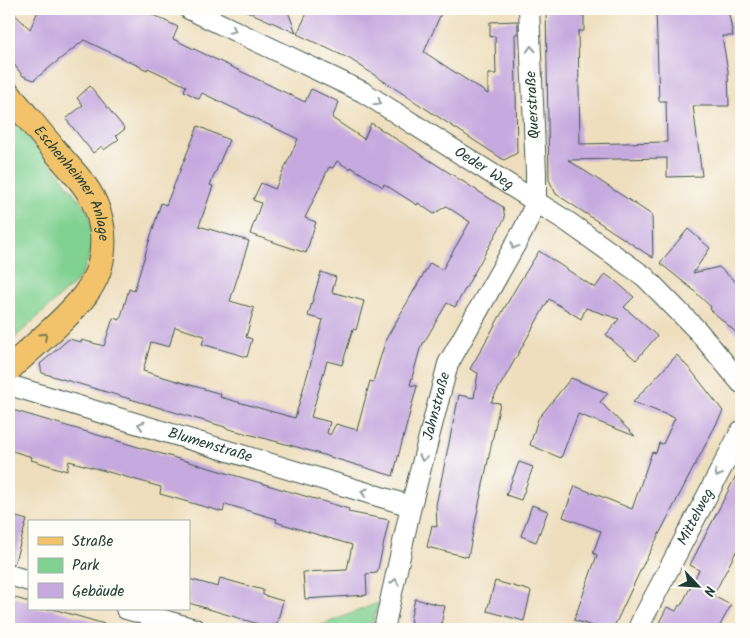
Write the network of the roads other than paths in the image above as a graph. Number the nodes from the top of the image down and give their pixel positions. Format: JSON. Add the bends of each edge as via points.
{"nodes":[{"id":1,"x":189,"y":9,"type":"edge"},
{"id":2,"x":529,"y":9,"type":"edge"},
{"id":3,"x":9,"y":94,"type":"edge"},
{"id":4,"x":536,"y":202,"type":"junction"},
{"id":5,"x":9,"y":369,"type":"edge"},
{"id":6,"x":741,"y":383,"type":"edge"},
{"id":7,"x":9,"y":385,"type":"edge"},
{"id":8,"x":741,"y":431,"type":"edge"},
{"id":9,"x":411,"y":506,"type":"junction"},
{"id":10,"x":9,"y":575,"type":"edge"},
{"id":11,"x":28,"y":581,"type":"edge"},
{"id":12,"x":129,"y":610,"type":"edge"},
{"id":13,"x":195,"y":629,"type":"edge"},
{"id":14,"x":384,"y":629,"type":"edge"},
{"id":15,"x":638,"y":629,"type":"edge"}],
"edges":[{"from":1,"to":4,"type":"street","name":"Oeder Weg","one_way":true,"via":[[364,92]]},
{"from":4,"to":2,"type":"street","name":"Querstraße","one_way":true},
{"from":5,"to":3,"type":"main road","name":"Eschenheimer Anlage","one_way":true,"via":[[84,296],[98,269],[103,240],[99,214],[84,186]]},
{"from":4,"to":6,"type":"street","name":"Oeder Weg","via":[[645,277],[698,331]]},
{"from":4,"to":9,"type":"street","name":"Jahnstraße","one_way":true,"via":[[448,364]]},
{"from":9,"to":7,"type":"street","name":"Blumenstraße","one_way":true},
{"from":8,"to":15,"type":"street","name":"Mittelweg","one_way":true},
{"from":14,"to":9,"type":"street","name":"Jahnstraße","one_way":true},
{"from":10,"to":11,"type":"street"},
{"from":12,"to":13,"type":"street"}]}
